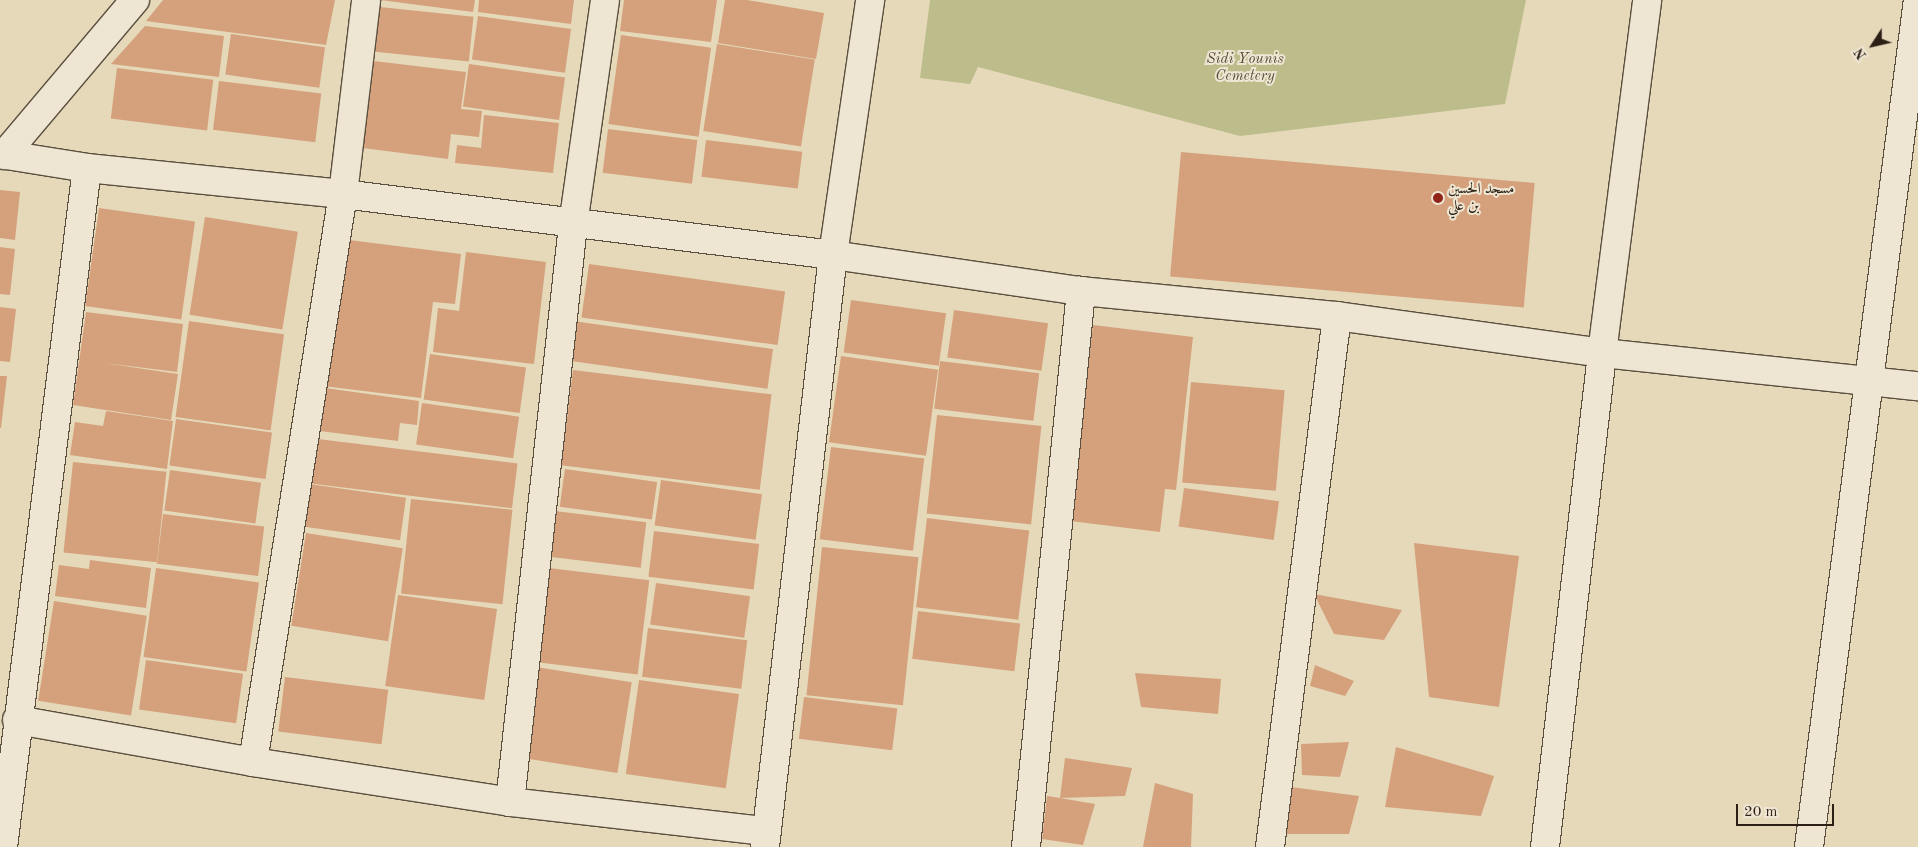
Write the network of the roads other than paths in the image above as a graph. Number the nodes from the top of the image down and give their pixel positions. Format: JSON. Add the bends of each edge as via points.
{"nodes":[{"id":1,"x":135,"y":0,"type":"edge"},
{"id":2,"x":366,"y":0,"type":"edge"},
{"id":3,"x":605,"y":0,"type":"edge"},
{"id":4,"x":870,"y":0,"type":"edge"},
{"id":5,"x":1647,"y":0,"type":"edge"},
{"id":6,"x":1918,"y":0,"type":"edge"},
{"id":7,"x":2,"y":155,"type":"edge"},
{"id":8,"x":87,"y":168,"type":"junction"},
{"id":9,"x":343,"y":194,"type":"junction"},
{"id":10,"x":573,"y":225,"type":"junction"},
{"id":11,"x":833,"y":255,"type":"junction"},
{"id":12,"x":1081,"y":291,"type":"junction"},
{"id":13,"x":1337,"y":316,"type":"junction"},
{"id":14,"x":1602,"y":353,"type":"junction"},
{"id":15,"x":1871,"y":380,"type":"junction"},
{"id":16,"x":1918,"y":386,"type":"edge"},
{"id":17,"x":17,"y":720,"type":"junction"},
{"id":18,"x":253,"y":762,"type":"junction"},
{"id":19,"x":510,"y":802,"type":"junction"},
{"id":20,"x":2,"y":839,"type":"edge"},
{"id":21,"x":764,"y":839,"type":"edge"},
{"id":22,"x":1026,"y":847,"type":"edge"},
{"id":23,"x":1270,"y":847,"type":"edge"},
{"id":24,"x":1545,"y":847,"type":"edge"},
{"id":25,"x":1809,"y":847,"type":"edge"}],
"edges":[{"from":1,"to":7,"type":"street"},
{"from":2,"to":9,"type":"street"},
{"from":3,"to":10,"type":"street"},
{"from":4,"to":11,"type":"street"},
{"from":5,"to":14,"type":"street"},
{"from":6,"to":15,"type":"street"},
{"from":7,"to":8,"type":"street"},
{"from":8,"to":9,"type":"street"},
{"from":8,"to":17,"type":"street"},
{"from":9,"to":10,"type":"street"},
{"from":9,"to":18,"type":"street"},
{"from":10,"to":11,"type":"street"},
{"from":10,"to":19,"type":"street"},
{"from":11,"to":12,"type":"street"},
{"from":11,"to":21,"type":"street"},
{"from":12,"to":13,"type":"street"},
{"from":12,"to":22,"type":"street"},
{"from":13,"to":14,"type":"street"},
{"from":13,"to":23,"type":"street"},
{"from":14,"to":15,"type":"street"},
{"from":14,"to":24,"type":"street"},
{"from":15,"to":16,"type":"street"},
{"from":15,"to":25,"type":"street"},
{"from":17,"to":18,"type":"street"},
{"from":17,"to":20,"type":"street"},
{"from":18,"to":19,"type":"street"},
{"from":19,"to":21,"type":"street"}]}
